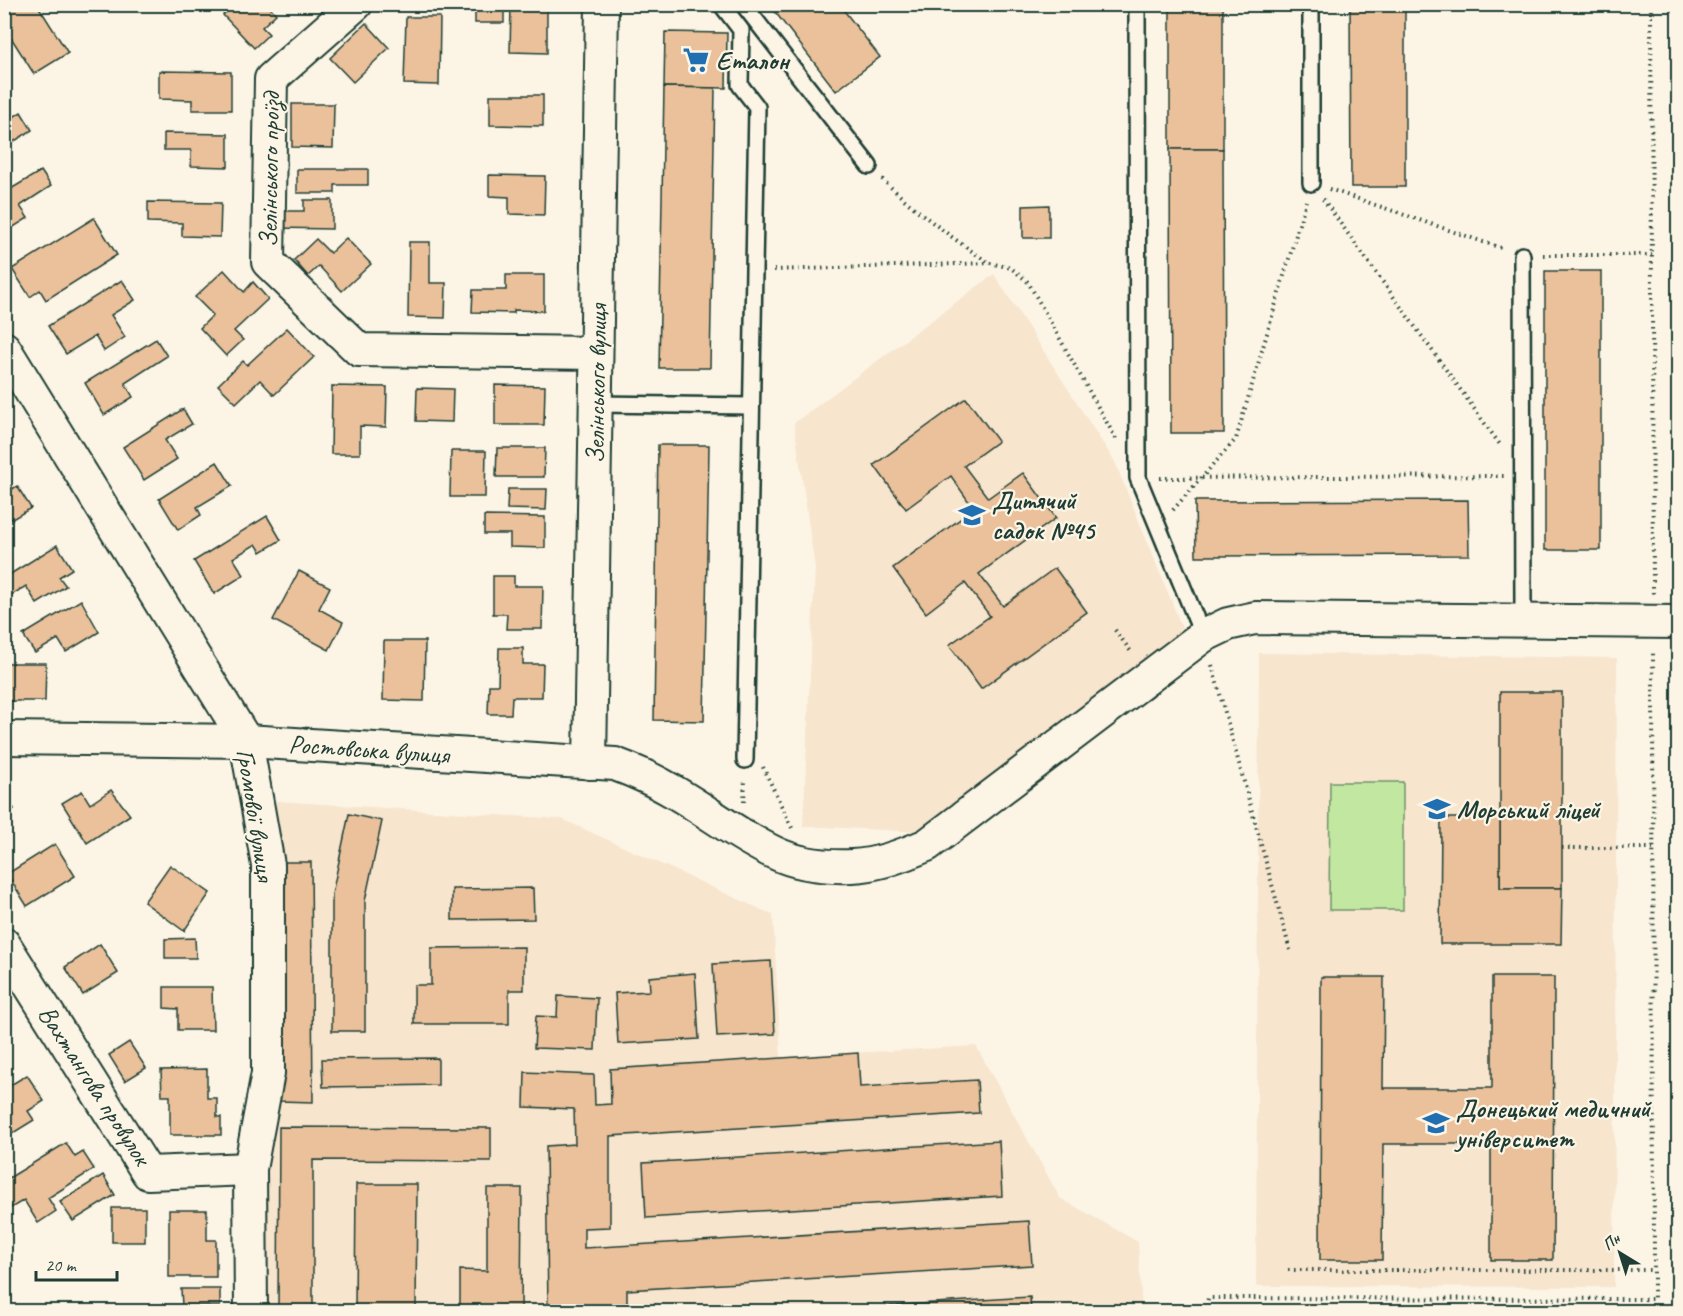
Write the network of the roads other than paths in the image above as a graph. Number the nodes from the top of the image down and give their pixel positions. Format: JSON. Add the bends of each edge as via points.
{"nodes":[{"id":1,"x":356,"y":4,"type":"edge"},
{"id":2,"x":602,"y":4,"type":"edge"},
{"id":3,"x":721,"y":4,"type":"edge"},
{"id":4,"x":743,"y":4,"type":"edge"},
{"id":5,"x":1137,"y":4,"type":"edge"},
{"id":6,"x":1311,"y":4,"type":"edge"},
{"id":7,"x":869,"y":166,"type":"road end"},
{"id":8,"x":1311,"y":183,"type":"road end"},
{"id":9,"x":1522,"y":255,"type":"road end"},
{"id":10,"x":4,"y":348,"type":"edge"},
{"id":11,"x":596,"y":353,"type":"junction"},
{"id":12,"x":596,"y":404,"type":"junction"},
{"id":13,"x":751,"y":406,"type":"junction"},
{"id":14,"x":1523,"y":621,"type":"junction"},
{"id":15,"x":1678,"y":622,"type":"edge"},
{"id":16,"x":1203,"y":636,"type":"junction"},
{"id":17,"x":4,"y":738,"type":"edge"},
{"id":18,"x":246,"y":741,"type":"junction"},
{"id":19,"x":752,"y":761,"type":"road end"},
{"id":20,"x":590,"y":763,"type":"junction"},
{"id":21,"x":4,"y":944,"type":"edge"},
{"id":22,"x":250,"y":1169,"type":"junction"},
{"id":23,"x":251,"y":1311,"type":"edge"}],
"edges":[{"from":1,"to":11,"type":"street","name":"Зелінського проїзд","via":[[271,79],[268,262],[360,350]]},
{"from":2,"to":11,"type":"street","name":"Зелінського вулиця"},
{"from":3,"to":13,"type":"lane","via":[[741,30],[740,85],[757,107]]},
{"from":4,"to":7,"type":"lane"},
{"from":5,"to":16,"type":"lane","via":[[1138,478]]},
{"from":6,"to":8,"type":"lane"},
{"from":9,"to":14,"type":"lane"},
{"from":10,"to":18,"type":"street","name":"Громової вулиця"},
{"from":11,"to":12,"type":"street","name":"Зелінського вулиця"},
{"from":12,"to":13,"type":"lane"},
{"from":12,"to":20,"type":"street","name":"Зелінського вулиця"},
{"from":13,"to":19,"type":"lane"},
{"from":14,"to":15,"type":"street","name":"Ростовська вулиця"},
{"from":14,"to":16,"type":"street","name":"Ростовська вулиця","via":[[1255,618],[1228,624]]},
{"from":16,"to":20,"type":"street","name":"Ростовська вулиця","via":[[927,845],[891,859],[844,866],[815,864],[778,854],[644,775],[615,764]]},
{"from":17,"to":18,"type":"street","name":"Ростовська вулиця"},
{"from":18,"to":20,"type":"street","name":"Ростовська вулиця"},
{"from":18,"to":22,"type":"street","name":"Громової вулиця","via":[[268,865],[268,1073]]},
{"from":21,"to":22,"type":"street","name":"Вахтангова провулок","via":[[148,1173]]},
{"from":22,"to":23,"type":"street","name":"Громової вулиця"}]}
